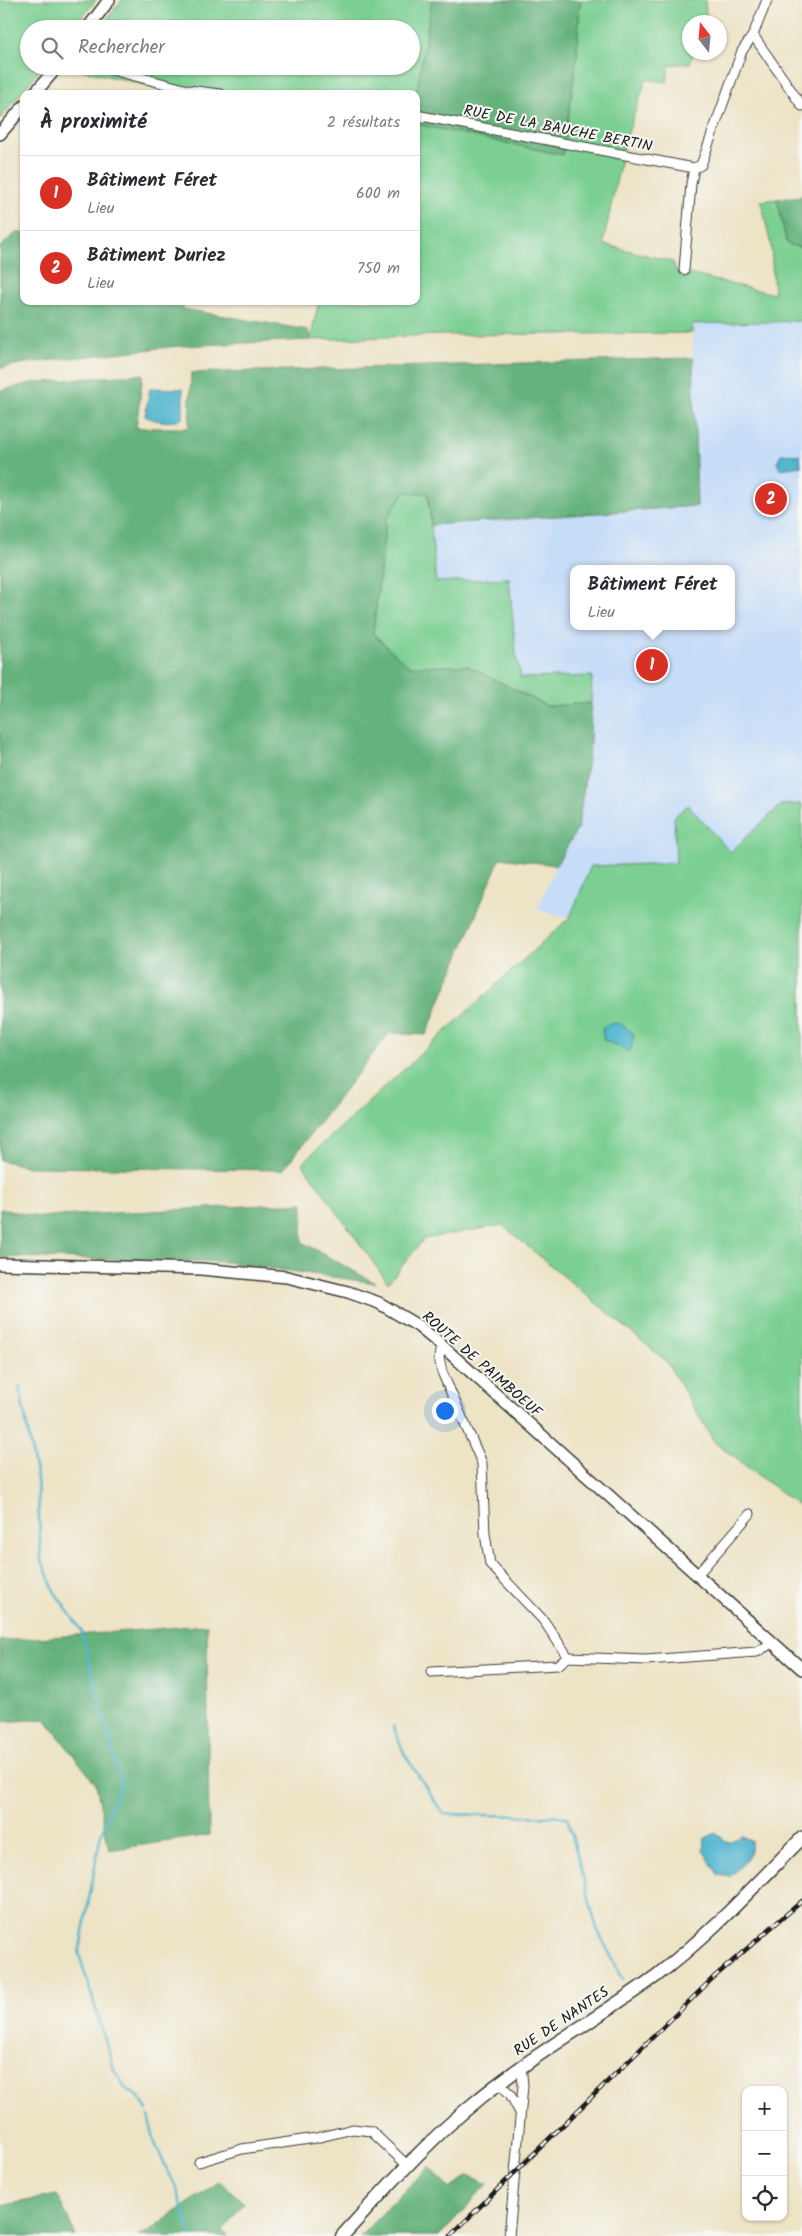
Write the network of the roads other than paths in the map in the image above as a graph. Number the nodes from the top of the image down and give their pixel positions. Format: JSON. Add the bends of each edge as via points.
{"nodes":[{"id":1,"x":109,"y":0,"type":"edge"},
{"id":2,"x":767,"y":0,"type":"edge"},
{"id":3,"x":94,"y":20,"type":"edge"},
{"id":4,"x":753,"y":35,"type":"junction"},
{"id":5,"x":50,"y":75,"type":"edge"},
{"id":6,"x":132,"y":75,"type":"edge"},
{"id":7,"x":37,"y":90,"type":"edge"},
{"id":8,"x":188,"y":90,"type":"edge"},
{"id":9,"x":802,"y":106,"type":"edge"},
{"id":10,"x":20,"y":111,"type":"edge"},
{"id":11,"x":420,"y":117,"type":"edge"},
{"id":12,"x":0,"y":134,"type":"edge"},
{"id":13,"x":694,"y":168,"type":"junction"},
{"id":14,"x":684,"y":270,"type":"dead end"},
{"id":15,"x":0,"y":1264,"type":"edge"},
{"id":16,"x":441,"y":1345,"type":"junction"},
{"id":17,"x":750,"y":1514,"type":"dead end"},
{"id":18,"x":697,"y":1575,"type":"junction"},
{"id":19,"x":772,"y":1643,"type":"junction"},
{"id":20,"x":568,"y":1657,"type":"junction"},
{"id":21,"x":802,"y":1669,"type":"edge"},
{"id":22,"x":431,"y":1672,"type":"dead end"},
{"id":23,"x":802,"y":1838,"type":"edge"},
{"id":24,"x":519,"y":2068,"type":"junction"},
{"id":25,"x":499,"y":2083,"type":"junction"},
{"id":26,"x":520,"y":2114,"type":"junction"},
{"id":27,"x":200,"y":2162,"type":"dead end"},
{"id":28,"x":408,"y":2166,"type":"junction"},
{"id":29,"x":342,"y":2236,"type":"edge"},
{"id":30,"x":509,"y":2236,"type":"edge"}],
"edges":[{"from":1,"to":3,"type":"street"},
{"from":2,"to":4,"type":"street"},
{"from":4,"to":9,"type":"street"},
{"from":4,"to":13,"type":"street","via":[[742,51],[701,165]]},
{"from":5,"to":7,"type":"street"},
{"from":6,"to":8,"type":"street"},
{"from":10,"to":12,"type":"street"},
{"from":11,"to":13,"type":"street","name":"RUE DE LA BAUCHE BERTIN"},
{"from":13,"to":14,"type":"street"},
{"from":15,"to":16,"type":"street","name":"ROUTE DE PAIMBOEUF","via":[[201,1269],[287,1277],[380,1303],[418,1326]]},
{"from":16,"to":18,"type":"street","name":"ROUTE DE PAIMBOEUF"},
{"from":16,"to":20,"type":"street","via":[[442,1372],[482,1463],[485,1534],[490,1564],[544,1622]]},
{"from":17,"to":18,"type":"street"},
{"from":18,"to":19,"type":"street","name":"ROUTE DE PAIMBOEUF"},
{"from":19,"to":20,"type":"street","via":[[758,1652],[646,1660]]},
{"from":19,"to":21,"type":"street","name":"ROUTE DE PAIMBOEUF"},
{"from":20,"to":22,"type":"street","via":[[558,1665]]},
{"from":23,"to":24,"type":"main road","name":"RUE DE NANTES","via":[[677,1959]]},
{"from":24,"to":25,"type":"main road","name":"RUE DE NANTES"},
{"from":24,"to":26,"type":"street","via":[[523,2086]]},
{"from":25,"to":26,"type":"street"},
{"from":25,"to":28,"type":"main road","name":"RUE DE NANTES","via":[[452,2122]]},
{"from":26,"to":30,"type":"street"},
{"from":27,"to":28,"type":"street","via":[[242,2149],[316,2138],[353,2128],[371,2131]]},
{"from":28,"to":29,"type":"main road","name":"RUE DE NANTES"}]}
